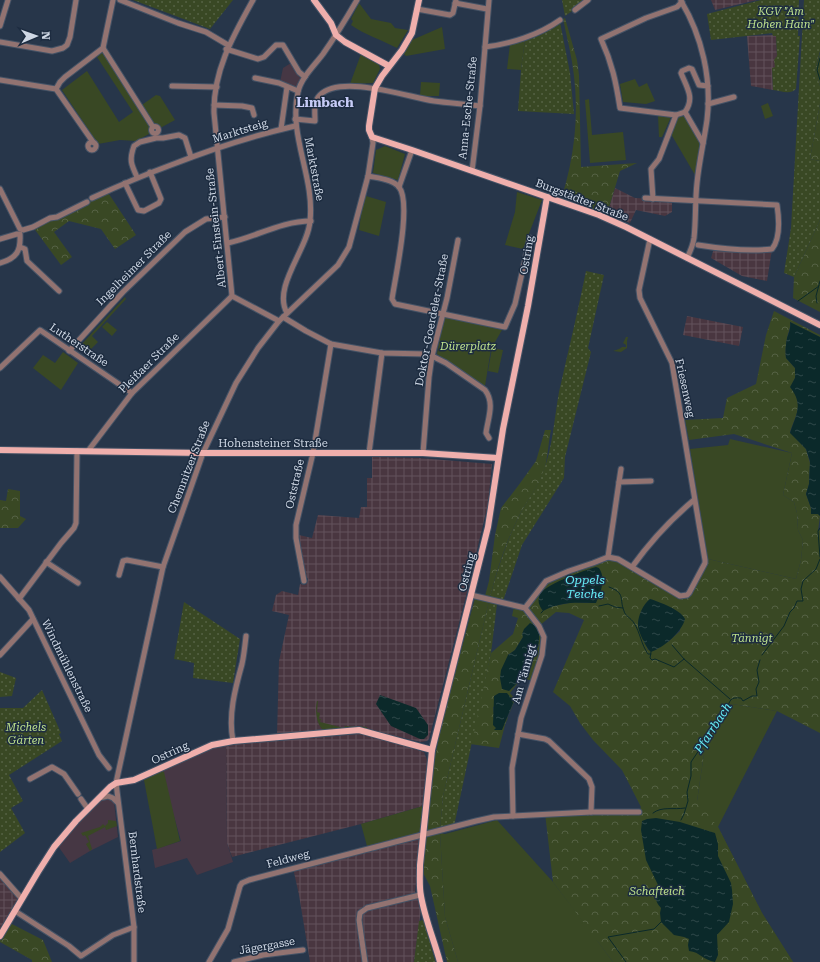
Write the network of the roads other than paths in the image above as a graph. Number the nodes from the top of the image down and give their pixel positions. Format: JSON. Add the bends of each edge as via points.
{"nodes":[{"id":1,"x":8,"y":0,"type":"edge"},
{"id":2,"x":76,"y":0,"type":"edge"},
{"id":3,"x":113,"y":0,"type":"edge"},
{"id":4,"x":120,"y":0,"type":"edge"},
{"id":5,"x":253,"y":0,"type":"edge"},
{"id":6,"x":314,"y":0,"type":"edge"},
{"id":7,"x":357,"y":0,"type":"edge"},
{"id":8,"x":420,"y":0,"type":"edge"},
{"id":9,"x":489,"y":0,"type":"edge"},
{"id":10,"x":588,"y":0,"type":"edge"},
{"id":11,"x":681,"y":1,"type":"edge"},
{"id":12,"x":455,"y":2,"type":"edge"},
{"id":13,"x":418,"y":9,"type":"junction"},
{"id":14,"x":487,"y":9,"type":"junction"},
{"id":15,"x":575,"y":10,"type":"dead end"},
{"id":16,"x":560,"y":20,"type":"dead end"},
{"id":17,"x":0,"y":26,"type":"edge"},
{"id":18,"x":336,"y":35,"type":"junction"},
{"id":19,"x":0,"y":42,"type":"edge"},
{"id":20,"x":227,"y":47,"type":"junction"},
{"id":21,"x":484,"y":47,"type":"junction"},
{"id":22,"x":103,"y":48,"type":"junction"},
{"id":23,"x":389,"y":66,"type":"junction"},
{"id":24,"x":305,"y":77,"type":"junction"},
{"id":25,"x":255,"y":78,"type":"dead end"},
{"id":26,"x":0,"y":80,"type":"edge"},
{"id":27,"x":172,"y":86,"type":"dead end"},
{"id":28,"x":287,"y":86,"type":"junction"},
{"id":29,"x":708,"y":86,"type":"junction"},
{"id":30,"x":217,"y":87,"type":"junction"},
{"id":31,"x":375,"y":88,"type":"junction"},
{"id":32,"x":56,"y":90,"type":"junction"},
{"id":33,"x":298,"y":91,"type":"junction"},
{"id":34,"x":734,"y":97,"type":"dead end"},
{"id":35,"x":708,"y":104,"type":"junction"},
{"id":36,"x":214,"y":105,"type":"junction"},
{"id":37,"x":480,"y":106,"type":"junction"},
{"id":38,"x":685,"y":112,"type":"junction"},
{"id":39,"x":254,"y":115,"type":"dead end"},
{"id":40,"x":676,"y":115,"type":"junction"},
{"id":41,"x":295,"y":119,"type":"junction"},
{"id":42,"x":295,"y":126,"type":"junction"},
{"id":43,"x":153,"y":127,"type":"dead end"},
{"id":44,"x":281,"y":129,"type":"junction"},
{"id":45,"x":372,"y":137,"type":"junction"},
{"id":46,"x":93,"y":142,"type":"dead end"},
{"id":47,"x":703,"y":143,"type":"junction"},
{"id":48,"x":218,"y":147,"type":"junction"},
{"id":49,"x":412,"y":150,"type":"junction"},
{"id":50,"x":191,"y":157,"type":"junction"},
{"id":51,"x":472,"y":171,"type":"junction"},
{"id":52,"x":150,"y":172,"type":"junction"},
{"id":53,"x":368,"y":176,"type":"junction"},
{"id":54,"x":138,"y":177,"type":"junction"},
{"id":55,"x":126,"y":183,"type":"junction"},
{"id":56,"x":400,"y":187,"type":"junction"},
{"id":57,"x":0,"y":189,"type":"edge"},
{"id":58,"x":547,"y":197,"type":"junction"},
{"id":59,"x":92,"y":198,"type":"dead end"},
{"id":60,"x":645,"y":198,"type":"dead end"},
{"id":61,"x":653,"y":199,"type":"junction"},
{"id":62,"x":695,"y":201,"type":"junction"},
{"id":63,"x":87,"y":202,"type":"dead end"},
{"id":64,"x":225,"y":217,"type":"junction"},
{"id":65,"x":310,"y":221,"type":"junction"},
{"id":66,"x":22,"y":232,"type":"junction"},
{"id":67,"x":530,"y":238,"type":"dead end"},
{"id":68,"x":0,"y":239,"type":"edge"},
{"id":69,"x":650,"y":239,"type":"junction"},
{"id":70,"x":458,"y":240,"type":"dead end"},
{"id":71,"x":228,"y":243,"type":"junction"},
{"id":72,"x":698,"y":245,"type":"dead end"},
{"id":73,"x":20,"y":247,"type":"junction"},
{"id":74,"x":688,"y":258,"type":"junction"},
{"id":75,"x":0,"y":263,"type":"edge"},
{"id":76,"x":58,"y":291,"type":"dead end"},
{"id":77,"x":232,"y":296,"type":"junction"},
{"id":78,"x":443,"y":314,"type":"junction"},
{"id":79,"x":285,"y":315,"type":"junction"},
{"id":80,"x":279,"y":321,"type":"junction"},
{"id":81,"x":820,"y":325,"type":"edge"},
{"id":82,"x":332,"y":344,"type":"junction"},
{"id":83,"x":69,"y":351,"type":"junction"},
{"id":84,"x":382,"y":353,"type":"junction"},
{"id":85,"x":432,"y":356,"type":"junction"},
{"id":86,"x":0,"y":368,"type":"edge"},
{"id":87,"x":132,"y":393,"type":"junction"},
{"id":88,"x":489,"y":438,"type":"dead end"},
{"id":89,"x":0,"y":450,"type":"edge"},
{"id":90,"x":78,"y":451,"type":"junction"},
{"id":91,"x":88,"y":451,"type":"junction"},
{"id":92,"x":203,"y":453,"type":"junction"},
{"id":93,"x":312,"y":453,"type":"junction"},
{"id":94,"x":369,"y":453,"type":"junction"},
{"id":95,"x":423,"y":453,"type":"junction"},
{"id":96,"x":498,"y":458,"type":"junction"},
{"id":97,"x":621,"y":469,"type":"dead end"},
{"id":98,"x":650,"y":481,"type":"dead end"},
{"id":99,"x":619,"y":482,"type":"junction"},
{"id":100,"x":694,"y":500,"type":"junction"},
{"id":101,"x":608,"y":556,"type":"junction"},
{"id":102,"x":46,"y":562,"type":"junction"},
{"id":103,"x":163,"y":567,"type":"junction"},
{"id":104,"x":632,"y":567,"type":"junction"},
{"id":105,"x":119,"y":575,"type":"dead end"},
{"id":106,"x":0,"y":577,"type":"edge"},
{"id":107,"x":304,"y":581,"type":"dead end"},
{"id":108,"x":78,"y":583,"type":"dead end"},
{"id":109,"x":472,"y":595,"type":"junction"},
{"id":110,"x":19,"y":599,"type":"junction"},
{"id":111,"x":525,"y":608,"type":"junction"},
{"id":112,"x":33,"y":619,"type":"junction"},
{"id":113,"x":246,"y":636,"type":"dead end"},
{"id":114,"x":0,"y":655,"type":"edge"},
{"id":115,"x":518,"y":734,"type":"junction"},
{"id":116,"x":232,"y":741,"type":"junction"},
{"id":117,"x":432,"y":750,"type":"junction"},
{"id":118,"x":109,"y":768,"type":"dead end"},
{"id":119,"x":30,"y":779,"type":"dead end"},
{"id":120,"x":116,"y":783,"type":"junction"},
{"id":121,"x":98,"y":798,"type":"junction"},
{"id":122,"x":118,"y":804,"type":"junction"},
{"id":123,"x":88,"y":809,"type":"junction"},
{"id":124,"x":591,"y":812,"type":"junction"},
{"id":125,"x":639,"y":812,"type":"dead end"},
{"id":126,"x":513,"y":816,"type":"junction"},
{"id":127,"x":423,"y":835,"type":"junction"},
{"id":128,"x":0,"y":874,"type":"edge"},
{"id":129,"x":420,"y":895,"type":"junction"},
{"id":130,"x":22,"y":899,"type":"junction"},
{"id":131,"x":15,"y":911,"type":"junction"},
{"id":132,"x":134,"y":927,"type":"junction"},
{"id":133,"x":0,"y":936,"type":"edge"},
{"id":134,"x":303,"y":950,"type":"dead end"},
{"id":135,"x":258,"y":956,"type":"junction"},
{"id":136,"x":134,"y":962,"type":"edge"},
{"id":137,"x":209,"y":962,"type":"edge"},
{"id":138,"x":234,"y":962,"type":"edge"},
{"id":139,"x":259,"y":962,"type":"edge"},
{"id":140,"x":365,"y":962,"type":"edge"},
{"id":141,"x":440,"y":962,"type":"edge"}],
"edges":[{"from":1,"to":17,"type":"street"},
{"from":2,"to":19,"type":"street","via":[[70,37],[63,48],[52,51]]},
{"from":3,"to":22,"type":"street"},
{"from":4,"to":20,"type":"street","via":[[206,32]]},
{"from":5,"to":20,"type":"street","name":"Albert-Einstein-Straße"},
{"from":6,"to":18,"type":"main road","via":[[331,23]]},
{"from":7,"to":18,"type":"street","name":"Marktstraße"},
{"from":8,"to":13,"type":"main road"},
{"from":9,"to":14,"type":"street","name":"Anna-Esche-Straße"},
{"from":10,"to":15,"type":"street"},
{"from":11,"to":29,"type":"street","via":[[702,48]]},
{"from":11,"to":40,"type":"street","via":[[677,7],[601,39],[615,76],[620,108]]},
{"from":12,"to":13,"type":"street","via":[[453,13],[450,15]]},
{"from":12,"to":14,"type":"street"},
{"from":13,"to":23,"type":"main road","via":[[412,33]]},
{"from":14,"to":21,"type":"street","name":"Anna-Esche-Straße"},
{"from":16,"to":21,"type":"street","via":[[528,36]]},
{"from":18,"to":23,"type":"main road"},
{"from":18,"to":24,"type":"street","name":"Marktstraße"},
{"from":20,"to":24,"type":"street","via":[[258,59],[264,57],[276,45],[282,45]]},
{"from":20,"to":30,"type":"street","name":"Albert-Einstein-Straße"},
{"from":21,"to":37,"type":"street","name":"Anna-Esche-Straße"},
{"from":22,"to":32,"type":"street","via":[[65,76]]},
{"from":22,"to":43,"type":"street"},
{"from":23,"to":31,"type":"main road"},
{"from":24,"to":33,"type":"street","name":"Marktstraße"},
{"from":25,"to":28,"type":"street"},
{"from":26,"to":32,"type":"street"},
{"from":27,"to":30,"type":"street"},
{"from":28,"to":33,"type":"street"},
{"from":28,"to":44,"type":"street"},
{"from":29,"to":35,"type":"street"},
{"from":29,"to":38,"type":"street","via":[[700,85],[692,69],[682,71],[691,98]]},
{"from":30,"to":36,"type":"street","name":"Albert-Einstein-Straße"},
{"from":31,"to":37,"type":"street","via":[[434,101]]},
{"from":31,"to":41,"type":"street","via":[[340,87],[328,90],[320,94],[315,102],[315,121]]},
{"from":31,"to":45,"type":"main road","via":[[369,130]]},
{"from":32,"to":46,"type":"street"},
{"from":33,"to":41,"type":"street","name":"Marktstraße"},
{"from":34,"to":35,"type":"street"},
{"from":35,"to":47,"type":"street"},
{"from":36,"to":39,"type":"street","via":[[252,108]]},
{"from":36,"to":48,"type":"street","name":"Albert-Einstein-Straße"},
{"from":37,"to":51,"type":"street","name":"Anna-Esche-Straße"},
{"from":38,"to":40,"type":"street"},
{"from":38,"to":47,"type":"street"},
{"from":40,"to":61,"type":"street","via":[[652,169]]},
{"from":41,"to":42,"type":"street","name":"Marktstraße"},
{"from":42,"to":44,"type":"street","name":"Marktsteig"},
{"from":42,"to":65,"type":"street","name":"Marktstraße","via":[[311,204]]},
{"from":44,"to":48,"type":"street","name":"Marktsteig"},
{"from":45,"to":49,"type":"main road","name":"Burgstädter Straße"},
{"from":45,"to":53,"type":"street","name":"Chemnitzer Straße"},
{"from":47,"to":62,"type":"street"},
{"from":48,"to":50,"type":"street","name":"Marktsteig"},
{"from":48,"to":64,"type":"street","name":"Albert-Einstein-Straße"},
{"from":49,"to":51,"type":"main road","name":"Burgstädter Straße"},
{"from":49,"to":56,"type":"street"},
{"from":50,"to":52,"type":"street","name":"Marktsteig"},
{"from":50,"to":54,"type":"street","via":[[185,138],[179,135],[140,142],[134,146],[131,156]]},
{"from":51,"to":58,"type":"main road","name":"Burgstädter Straße"},
{"from":52,"to":54,"type":"street","name":"Marktsteig"},
{"from":52,"to":55,"type":"street","via":[[161,199],[159,203],[144,211],[138,210]]},
{"from":53,"to":56,"type":"street","via":[[392,182]]},
{"from":53,"to":79,"type":"street","name":"Chemnitzer Straße","via":[[346,255]]},
{"from":54,"to":55,"type":"street","name":"Marktsteig"},
{"from":55,"to":59,"type":"street","name":"Marktsteig"},
{"from":56,"to":78,"type":"street","via":[[404,222],[392,299],[395,304]]},
{"from":57,"to":66,"type":"street"},
{"from":58,"to":69,"type":"main road","name":"Burgstädter Straße","via":[[599,215]]},
{"from":58,"to":96,"type":"main road","name":"Ostring"},
{"from":60,"to":61,"type":"street"},
{"from":61,"to":62,"type":"street"},
{"from":62,"to":72,"type":"street","via":[[777,205],[778,214],[776,244],[772,249],[740,250]]},
{"from":62,"to":74,"type":"street","via":[[694,239]]},
{"from":63,"to":66,"type":"street"},
{"from":64,"to":71,"type":"street","name":"Albert-Einstein-Straße"},
{"from":64,"to":83,"type":"street","name":"Ingelheimer Straße","via":[[200,222],[186,232],[123,292]]},
{"from":65,"to":71,"type":"street","via":[[285,224]]},
{"from":65,"to":79,"type":"street","name":"Marktstraße","via":[[309,233],[283,293]]},
{"from":66,"to":68,"type":"street"},
{"from":66,"to":73,"type":"street"},
{"from":67,"to":78,"type":"street","via":[[515,304],[505,327]]},
{"from":69,"to":74,"type":"main road","name":"Burgstädter Straße"},
{"from":69,"to":100,"type":"street","name":"Friesenweg","via":[[639,290],[640,298],[672,363]]},
{"from":70,"to":78,"type":"street","name":"Doktor-Goerdeler-Straße"},
{"from":71,"to":77,"type":"street","name":"Albert-Einstein-Straße"},
{"from":73,"to":75,"type":"street","via":[[12,258]]},
{"from":73,"to":76,"type":"street","via":[[24,249],[27,261]]},
{"from":74,"to":81,"type":"main road","name":"Burgstädter Straße"},
{"from":77,"to":80,"type":"street","name":"Albert-Einstein-Straße"},
{"from":77,"to":87,"type":"street","name":"Pleißaer Straße"},
{"from":78,"to":85,"type":"street","name":"Doktor-Goerdeler-Straße"},
{"from":79,"to":80,"type":"street","name":"Chemnitzer Straße"},
{"from":79,"to":82,"type":"street"},
{"from":80,"to":92,"type":"street","name":"Chemnitzer Straße","via":[[236,383]]},
{"from":82,"to":84,"type":"street"},
{"from":82,"to":93,"type":"street","name":"Oststraße"},
{"from":83,"to":86,"type":"street","name":"Lutherstraße","via":[[40,330]]},
{"from":83,"to":87,"type":"street","name":"Lutherstraße"},
{"from":84,"to":85,"type":"street"},
{"from":84,"to":94,"type":"street"},
{"from":85,"to":88,"type":"street","via":[[485,390],[491,405],[486,433]]},
{"from":85,"to":95,"type":"street","name":"Doktor-Goerdeler-Straße"},
{"from":87,"to":91,"type":"street","name":"Pleißaer Straße"},
{"from":89,"to":90,"type":"main road","name":"Hohensteiner Straße"},
{"from":90,"to":91,"type":"main road","name":"Hohensteiner Straße"},
{"from":90,"to":102,"type":"street","via":[[75,526]]},
{"from":91,"to":92,"type":"main road","name":"Hohensteiner Straße"},
{"from":92,"to":93,"type":"main road","name":"Hohensteiner Straße"},
{"from":92,"to":103,"type":"street","name":"Chemnitzer Straße"},
{"from":93,"to":94,"type":"main road","name":"Hohensteiner Straße"},
{"from":93,"to":107,"type":"street","name":"Oststraße","via":[[296,525]]},
{"from":94,"to":95,"type":"main road","name":"Hohensteiner Straße"},
{"from":95,"to":96,"type":"main road","name":"Hohensteiner Straße"},
{"from":96,"to":109,"type":"main road","name":"Ostring","via":[[488,527]]},
{"from":97,"to":99,"type":"street"},
{"from":98,"to":99,"type":"street"},
{"from":99,"to":101,"type":"street"},
{"from":100,"to":104,"type":"street","via":[[647,546]]},
{"from":100,"to":104,"type":"street","name":"Friesenweg","via":[[705,560],[689,593],[680,596]]},
{"from":101,"to":104,"type":"street","name":"Friesenweg"},
{"from":101,"to":111,"type":"street","via":[[546,581]]},
{"from":102,"to":108,"type":"street"},
{"from":102,"to":110,"type":"street"},
{"from":103,"to":105,"type":"street","via":[[126,560],[122,563]]},
{"from":103,"to":120,"type":"street","name":"Chemnitzer Straße"},
{"from":106,"to":110,"type":"street","name":"Windmühlenstraße"},
{"from":109,"to":111,"type":"street"},
{"from":109,"to":117,"type":"main road","name":"Ostring"},
{"from":110,"to":112,"type":"street","name":"Windmühlenstraße"},
{"from":111,"to":115,"type":"street","name":"Am Tännigt","via":[[542,631],[544,642]]},
{"from":112,"to":114,"type":"street"},
{"from":112,"to":118,"type":"street","name":"Windmühlenstraße","via":[[99,755]]},
{"from":113,"to":116,"type":"street","via":[[230,721]]},
{"from":115,"to":124,"type":"street","via":[[549,741],[589,779],[592,787]]},
{"from":115,"to":126,"type":"street","name":"Am Tännigt","via":[[512,768]]},
{"from":116,"to":117,"type":"main road","name":"Ostring","via":[[359,730]]},
{"from":116,"to":120,"type":"main road","name":"Ostring","via":[[212,745],[134,780]]},
{"from":117,"to":127,"type":"main road"},
{"from":119,"to":123,"type":"street","via":[[52,767],[64,774]]},
{"from":120,"to":121,"type":"main road"},
{"from":120,"to":122,"type":"street","name":"Bernhardstraße"},
{"from":121,"to":122,"type":"street","via":[[108,796]]},
{"from":121,"to":123,"type":"main road"},
{"from":122,"to":132,"type":"street","name":"Bernhardstraße"},
{"from":123,"to":130,"type":"main road","via":[[54,847]]},
{"from":124,"to":125,"type":"street"},
{"from":124,"to":126,"type":"street"},
{"from":126,"to":127,"type":"street","via":[[494,817]]},
{"from":127,"to":129,"type":"main road"},
{"from":127,"to":137,"type":"street","name":"Feldweg","via":[[242,883],[228,929]]},
{"from":128,"to":130,"type":"street"},
{"from":129,"to":140,"type":"street","via":[[367,908],[360,913]]},
{"from":129,"to":141,"type":"main road"},
{"from":130,"to":131,"type":"main road"},
{"from":131,"to":132,"type":"street","name":"Bernhardstraße","via":[[70,946],[81,956],[113,935]]},
{"from":131,"to":133,"type":"main road"},
{"from":132,"to":136,"type":"street"},
{"from":134,"to":135,"type":"street","name":"Jägergasse"},
{"from":135,"to":138,"type":"street","name":"Jägergasse"},
{"from":135,"to":139,"type":"street"}]}
